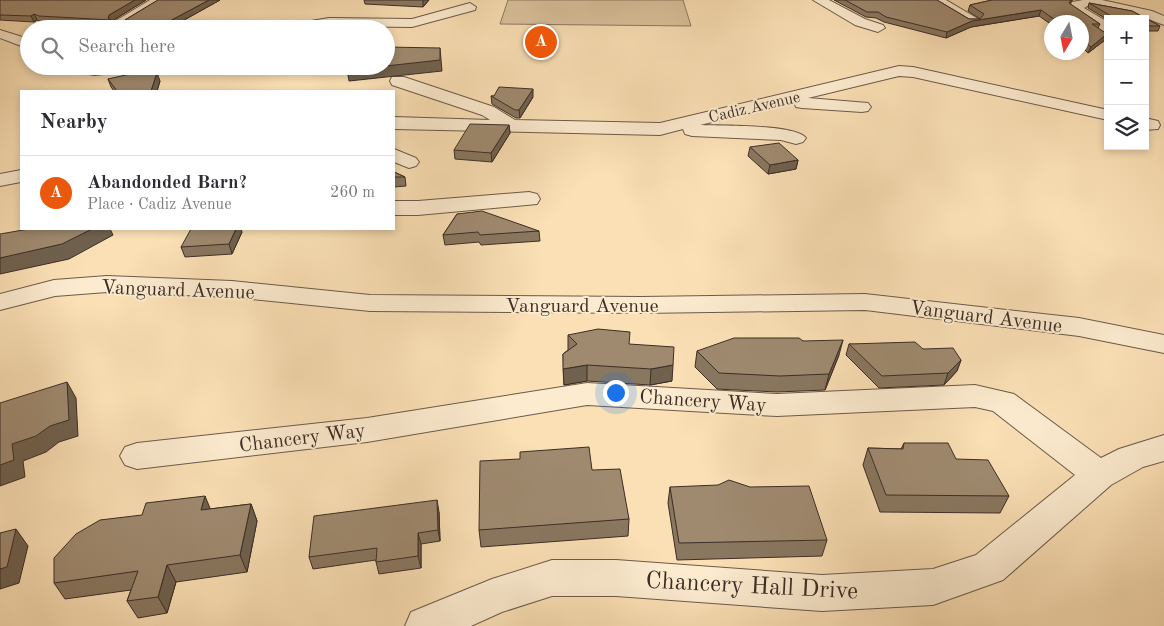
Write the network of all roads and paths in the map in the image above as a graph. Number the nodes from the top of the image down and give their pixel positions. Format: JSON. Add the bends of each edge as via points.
{"nodes":[{"id":1,"x":160,"y":0,"type":"edge"},
{"id":2,"x":819,"y":0,"type":"edge"},
{"id":3,"x":936,"y":0,"type":"edge"},
{"id":4,"x":1094,"y":1,"type":"edge"},
{"id":5,"x":471,"y":4,"type":"edge"},
{"id":6,"x":421,"y":7,"type":"dead end"},
{"id":7,"x":455,"y":10,"type":"junction"},
{"id":8,"x":1163,"y":19,"type":"edge"},
{"id":9,"x":125,"y":20,"type":"edge"},
{"id":10,"x":973,"y":20,"type":"edge"},
{"id":11,"x":395,"y":23,"type":"edge"},
{"id":12,"x":459,"y":24,"type":"dead end"},
{"id":13,"x":1104,"y":26,"type":"edge"},
{"id":14,"x":878,"y":28,"type":"dead end"},
{"id":15,"x":0,"y":34,"type":"edge"},
{"id":16,"x":20,"y":40,"type":"edge"},
{"id":17,"x":398,"y":81,"type":"edge"},
{"id":18,"x":773,"y":101,"type":"junction"},
{"id":19,"x":862,"y":107,"type":"dead end"},
{"id":20,"x":1104,"y":114,"type":"edge"},
{"id":21,"x":395,"y":123,"type":"edge"},
{"id":22,"x":513,"y":126,"type":"junction"},
{"id":23,"x":660,"y":129,"type":"junction"},
{"id":24,"x":796,"y":138,"type":"dead end"},
{"id":25,"x":20,"y":176,"type":"edge"},
{"id":26,"x":0,"y":180,"type":"edge"},
{"id":27,"x":529,"y":199,"type":"dead end"},
{"id":28,"x":395,"y":208,"type":"edge"},
{"id":29,"x":0,"y":302,"type":"edge"},
{"id":30,"x":1164,"y":344,"type":"edge"},
{"id":31,"x":1164,"y":448,"type":"edge"},
{"id":32,"x":137,"y":456,"type":"dead end"},
{"id":33,"x":1099,"y":475,"type":"junction"},
{"id":34,"x":426,"y":626,"type":"edge"}],
"edges":[{"from":1,"to":9,"type":"street"},
{"from":2,"to":14,"type":"street"},
{"from":3,"to":10,"type":"street"},
{"from":4,"to":8,"type":"street"},
{"from":4,"to":13,"type":"street","via":[[1076,8]]},
{"from":5,"to":7,"type":"street"},
{"from":5,"to":12,"type":"street"},
{"from":6,"to":7,"type":"street"},
{"from":7,"to":11,"type":"street","via":[[425,21]]},
{"from":15,"to":16,"type":"street"},
{"from":17,"to":22,"type":"street","via":[[488,111]]},
{"from":18,"to":19,"type":"street"},
{"from":18,"to":20,"type":"street","name":"Cadiz Avenue","via":[[899,71]]},
{"from":18,"to":23,"type":"street","name":"Cadiz Avenue"},
{"from":21,"to":22,"type":"street","name":"Cadiz Avenue"},
{"from":22,"to":23,"type":"street","name":"Cadiz Avenue"},
{"from":23,"to":24,"type":"street","via":[[783,134]]},
{"from":25,"to":26,"type":"street"},
{"from":27,"to":28,"type":"street"},
{"from":29,"to":30,"type":"street","name":"Vanguard Avenue","via":[[54,288],[107,284],[232,289],[370,303],[641,305],[865,302],[1079,327]]},
{"from":31,"to":33,"type":"street","name":"Chancery Hall Drive","via":[[1131,458]]},
{"from":32,"to":33,"type":"street","name":"Chancery Way","via":[[367,430],[587,394],[777,405],[975,396],[1003,402]]},
{"from":33,"to":34,"type":"street","name":"Chancery Hall Drive","via":[[989,568],[933,587],[822,592],[616,578],[552,578],[492,596]]}]}
